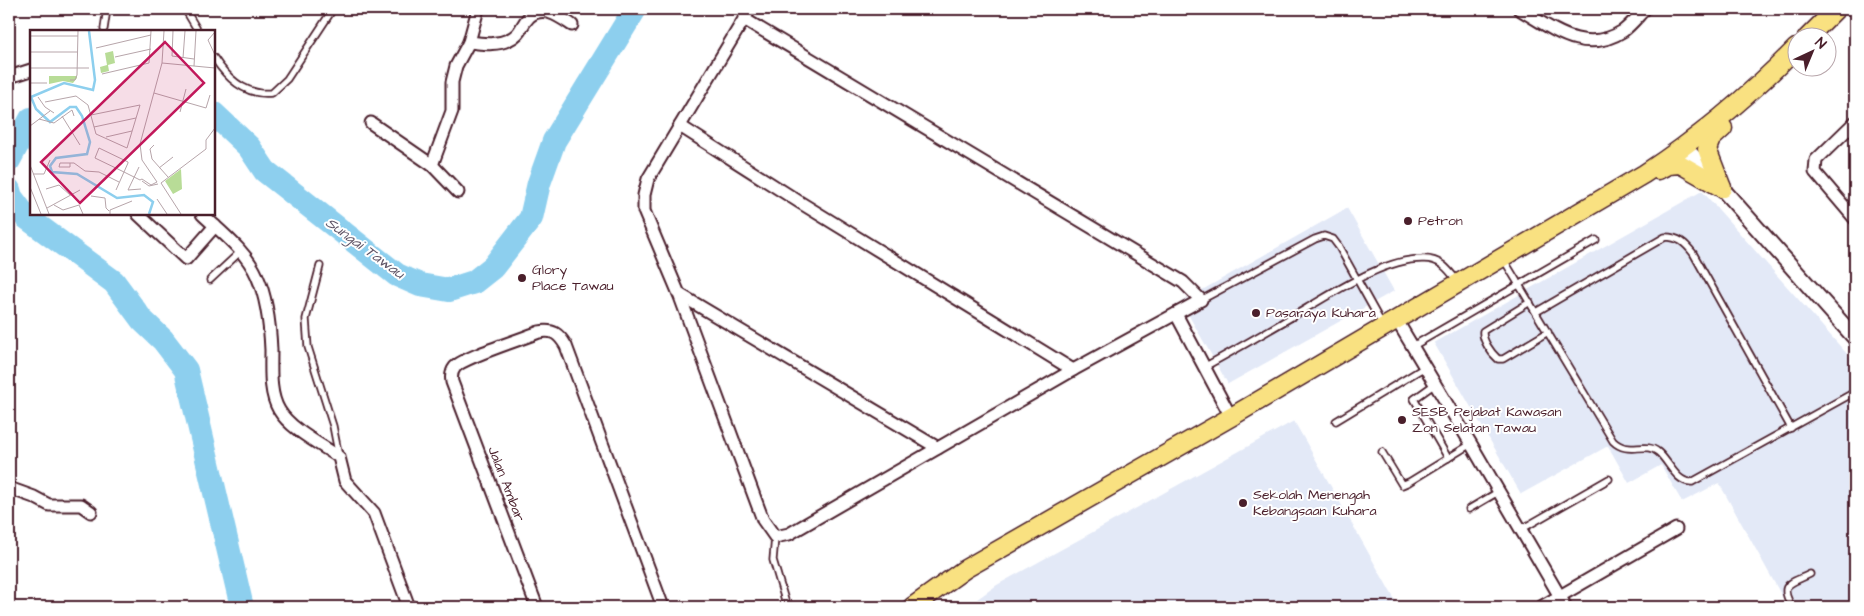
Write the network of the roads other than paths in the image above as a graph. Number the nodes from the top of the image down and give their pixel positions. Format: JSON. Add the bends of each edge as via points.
{"nodes":[{"id":1,"x":107,"y":9,"type":"edge"},
{"id":2,"x":185,"y":9,"type":"edge"},
{"id":3,"x":333,"y":9,"type":"edge"},
{"id":4,"x":478,"y":9,"type":"edge"},
{"id":5,"x":1519,"y":9,"type":"edge"},
{"id":6,"x":1645,"y":9,"type":"edge"},
{"id":7,"x":1836,"y":9,"type":"edge"},
{"id":8,"x":747,"y":14,"type":"edge"},
{"id":9,"x":572,"y":25,"type":"dead end"},
{"id":10,"x":1817,"y":28,"type":"edge"},
{"id":11,"x":104,"y":30,"type":"dead end"},
{"id":12,"x":197,"y":30,"type":"edge"},
{"id":13,"x":468,"y":42,"type":"junction"},
{"id":14,"x":1786,"y":58,"type":"edge"},
{"id":15,"x":215,"y":59,"type":"edge"},
{"id":16,"x":30,"y":70,"type":"edge"},
{"id":17,"x":9,"y":77,"type":"edge"},
{"id":18,"x":1768,"y":77,"type":"junction"},
{"id":19,"x":1855,"y":122,"type":"edge"},
{"id":20,"x":371,"y":123,"type":"dead end"},
{"id":21,"x":680,"y":126,"type":"junction"},
{"id":22,"x":1685,"y":147,"type":"junction"},
{"id":23,"x":432,"y":165,"type":"junction"},
{"id":24,"x":1644,"y":174,"type":"junction"},
{"id":25,"x":1722,"y":188,"type":"junction"},
{"id":26,"x":458,"y":192,"type":"dead end"},
{"id":27,"x":139,"y":215,"type":"edge"},
{"id":28,"x":203,"y":215,"type":"edge"},
{"id":29,"x":1855,"y":219,"type":"edge"},
{"id":30,"x":215,"y":226,"type":"junction"},
{"id":31,"x":1596,"y":240,"type":"dead end"},
{"id":32,"x":240,"y":252,"type":"junction"},
{"id":33,"x":1503,"y":258,"type":"junction"},
{"id":34,"x":320,"y":266,"type":"dead end"},
{"id":35,"x":210,"y":280,"type":"dead end"},
{"id":36,"x":1357,"y":280,"type":"junction"},
{"id":37,"x":1459,"y":284,"type":"junction"},
{"id":38,"x":1519,"y":285,"type":"junction"},
{"id":39,"x":679,"y":294,"type":"junction"},
{"id":40,"x":1201,"y":300,"type":"junction"},
{"id":41,"x":1530,"y":302,"type":"junction"},
{"id":42,"x":1536,"y":312,"type":"junction"},
{"id":43,"x":1176,"y":314,"type":"junction"},
{"id":44,"x":1390,"y":323,"type":"junction"},
{"id":45,"x":1548,"y":332,"type":"junction"},
{"id":46,"x":1855,"y":338,"type":"edge"},
{"id":47,"x":1413,"y":346,"type":"junction"},
{"id":48,"x":1204,"y":367,"type":"junction"},
{"id":49,"x":1425,"y":367,"type":"junction"},
{"id":50,"x":1073,"y":370,"type":"junction"},
{"id":51,"x":1435,"y":384,"type":"junction"},
{"id":52,"x":1855,"y":392,"type":"edge"},
{"id":53,"x":1231,"y":417,"type":"junction"},
{"id":54,"x":1336,"y":421,"type":"dead end"},
{"id":55,"x":1791,"y":428,"type":"junction"},
{"id":56,"x":1472,"y":444,"type":"junction"},
{"id":57,"x":938,"y":448,"type":"junction"},
{"id":58,"x":1382,"y":452,"type":"dead end"},
{"id":59,"x":339,"y":456,"type":"junction"},
{"id":60,"x":1448,"y":458,"type":"junction"},
{"id":61,"x":1609,"y":479,"type":"dead end"},
{"id":62,"x":9,"y":488,"type":"edge"},
{"id":63,"x":1498,"y":492,"type":"junction"},
{"id":64,"x":1469,"y":509,"type":"dead end"},
{"id":65,"x":91,"y":512,"type":"dead end"},
{"id":66,"x":1676,"y":529,"type":"dead end"},
{"id":67,"x":1520,"y":530,"type":"junction"},
{"id":68,"x":775,"y":537,"type":"junction"},
{"id":69,"x":1810,"y":574,"type":"dead end"},
{"id":70,"x":1559,"y":597,"type":"junction"},
{"id":71,"x":409,"y":607,"type":"edge"},
{"id":72,"x":537,"y":607,"type":"edge"},
{"id":73,"x":664,"y":607,"type":"edge"},
{"id":74,"x":787,"y":607,"type":"edge"},
{"id":75,"x":912,"y":607,"type":"edge"},
{"id":76,"x":1541,"y":607,"type":"edge"},
{"id":77,"x":1566,"y":607,"type":"edge"},
{"id":78,"x":1792,"y":607,"type":"edge"}],
"edges":[{"from":1,"to":11,"type":"lane"},
{"from":2,"to":12,"type":"lane"},
{"from":3,"to":15,"type":"lane","via":[[288,79],[272,93],[254,93],[243,88]]},
{"from":4,"to":13,"type":"street"},
{"from":5,"to":6,"type":"street","via":[[1565,37],[1584,41],[1605,39],[1624,30]]},
{"from":7,"to":10,"type":"main road"},
{"from":8,"to":21,"type":"street"},
{"from":8,"to":40,"type":"street","via":[[1183,282]]},
{"from":9,"to":13,"type":"street","via":[[556,14],[538,13],[529,17],[519,34],[507,40],[494,44]]},
{"from":13,"to":23,"type":"street","via":[[456,66],[452,82],[452,111]]},
{"from":14,"to":18,"type":"main road"},
{"from":16,"to":17,"type":"street"},
{"from":18,"to":22,"type":"main road"},
{"from":18,"to":25,"type":"main road","via":[[1764,91],[1708,143],[1708,154]]},
{"from":19,"to":29,"type":"street","via":[[1816,160],[1814,172]]},
{"from":20,"to":23,"type":"street"},
{"from":21,"to":39,"type":"street","via":[[648,179],[644,195],[644,211]]},
{"from":21,"to":50,"type":"street"},
{"from":22,"to":24,"type":"main road"},
{"from":22,"to":25,"type":"street"},
{"from":23,"to":26,"type":"street"},
{"from":24,"to":25,"type":"main road","via":[[1653,174],[1668,164],[1680,164]]},
{"from":24,"to":33,"type":"main road"},
{"from":25,"to":46,"type":"street"},
{"from":27,"to":30,"type":"street","via":[[186,259]]},
{"from":28,"to":30,"type":"street"},
{"from":30,"to":32,"type":"street"},
{"from":31,"to":38,"type":"lane"},
{"from":32,"to":35,"type":"lane"},
{"from":32,"to":59,"type":"street","via":[[257,276],[270,325],[274,399],[280,412]]},
{"from":33,"to":37,"type":"main road"},
{"from":33,"to":38,"type":"lane"},
{"from":34,"to":59,"type":"lane","via":[[306,319],[308,347]]},
{"from":36,"to":37,"type":"lane","via":[[1389,266],[1423,258],[1445,265]]},
{"from":36,"to":40,"type":"lane","via":[[1333,239],[1324,236]]},
{"from":36,"to":44,"type":"lane"},
{"from":36,"to":48,"type":"lane"},
{"from":37,"to":44,"type":"main road"},
{"from":38,"to":41,"type":"lane"},
{"from":38,"to":47,"type":"lane"},
{"from":39,"to":57,"type":"street"},
{"from":39,"to":68,"type":"street","via":[[763,520]]},
{"from":40,"to":43,"type":"street"},
{"from":41,"to":42,"type":"lane"},
{"from":41,"to":45,"type":"lane","via":[[1483,331],[1482,336],[1493,355],[1503,359]]},
{"from":42,"to":45,"type":"lane"},
{"from":42,"to":55,"type":"lane","via":[[1665,237],[1676,237],[1693,254]]},
{"from":43,"to":48,"type":"street"},
{"from":43,"to":50,"type":"street"},
{"from":44,"to":47,"type":"street"},
{"from":44,"to":53,"type":"main road"},
{"from":45,"to":55,"type":"lane","via":[[1613,441],[1626,449],[1656,450],[1686,482],[1692,482]]},
{"from":47,"to":49,"type":"street"},
{"from":48,"to":53,"type":"street"},
{"from":49,"to":51,"type":"street"},
{"from":49,"to":54,"type":"lane"},
{"from":50,"to":57,"type":"street"},
{"from":51,"to":56,"type":"street"},
{"from":51,"to":60,"type":"lane","via":[[1414,399]]},
{"from":52,"to":55,"type":"lane"},
{"from":53,"to":75,"type":"main road","via":[[980,560]]},
{"from":56,"to":60,"type":"lane"},
{"from":56,"to":63,"type":"street"},
{"from":57,"to":68,"type":"street","via":[[790,534]]},
{"from":58,"to":60,"type":"lane","via":[[1402,485]]},
{"from":59,"to":71,"type":"street","via":[[345,481],[374,513]]},
{"from":61,"to":67,"type":"lane"},
{"from":62,"to":65,"type":"street","via":[[49,505],[81,505]]},
{"from":63,"to":64,"type":"lane"},
{"from":63,"to":67,"type":"street"},
{"from":66,"to":70,"type":"street"},
{"from":67,"to":70,"type":"street"},
{"from":68,"to":74,"type":"lane","via":[[773,560]]},
{"from":69,"to":78,"type":"lane","via":[[1785,589]]},
{"from":70,"to":76,"type":"street"},
{"from":70,"to":77,"type":"street"},
{"from":72,"to":73,"type":"street","name":"Jalan Ambar","via":[[452,382],[453,370],[464,361],[548,330],[561,337],[566,346]]}]}
